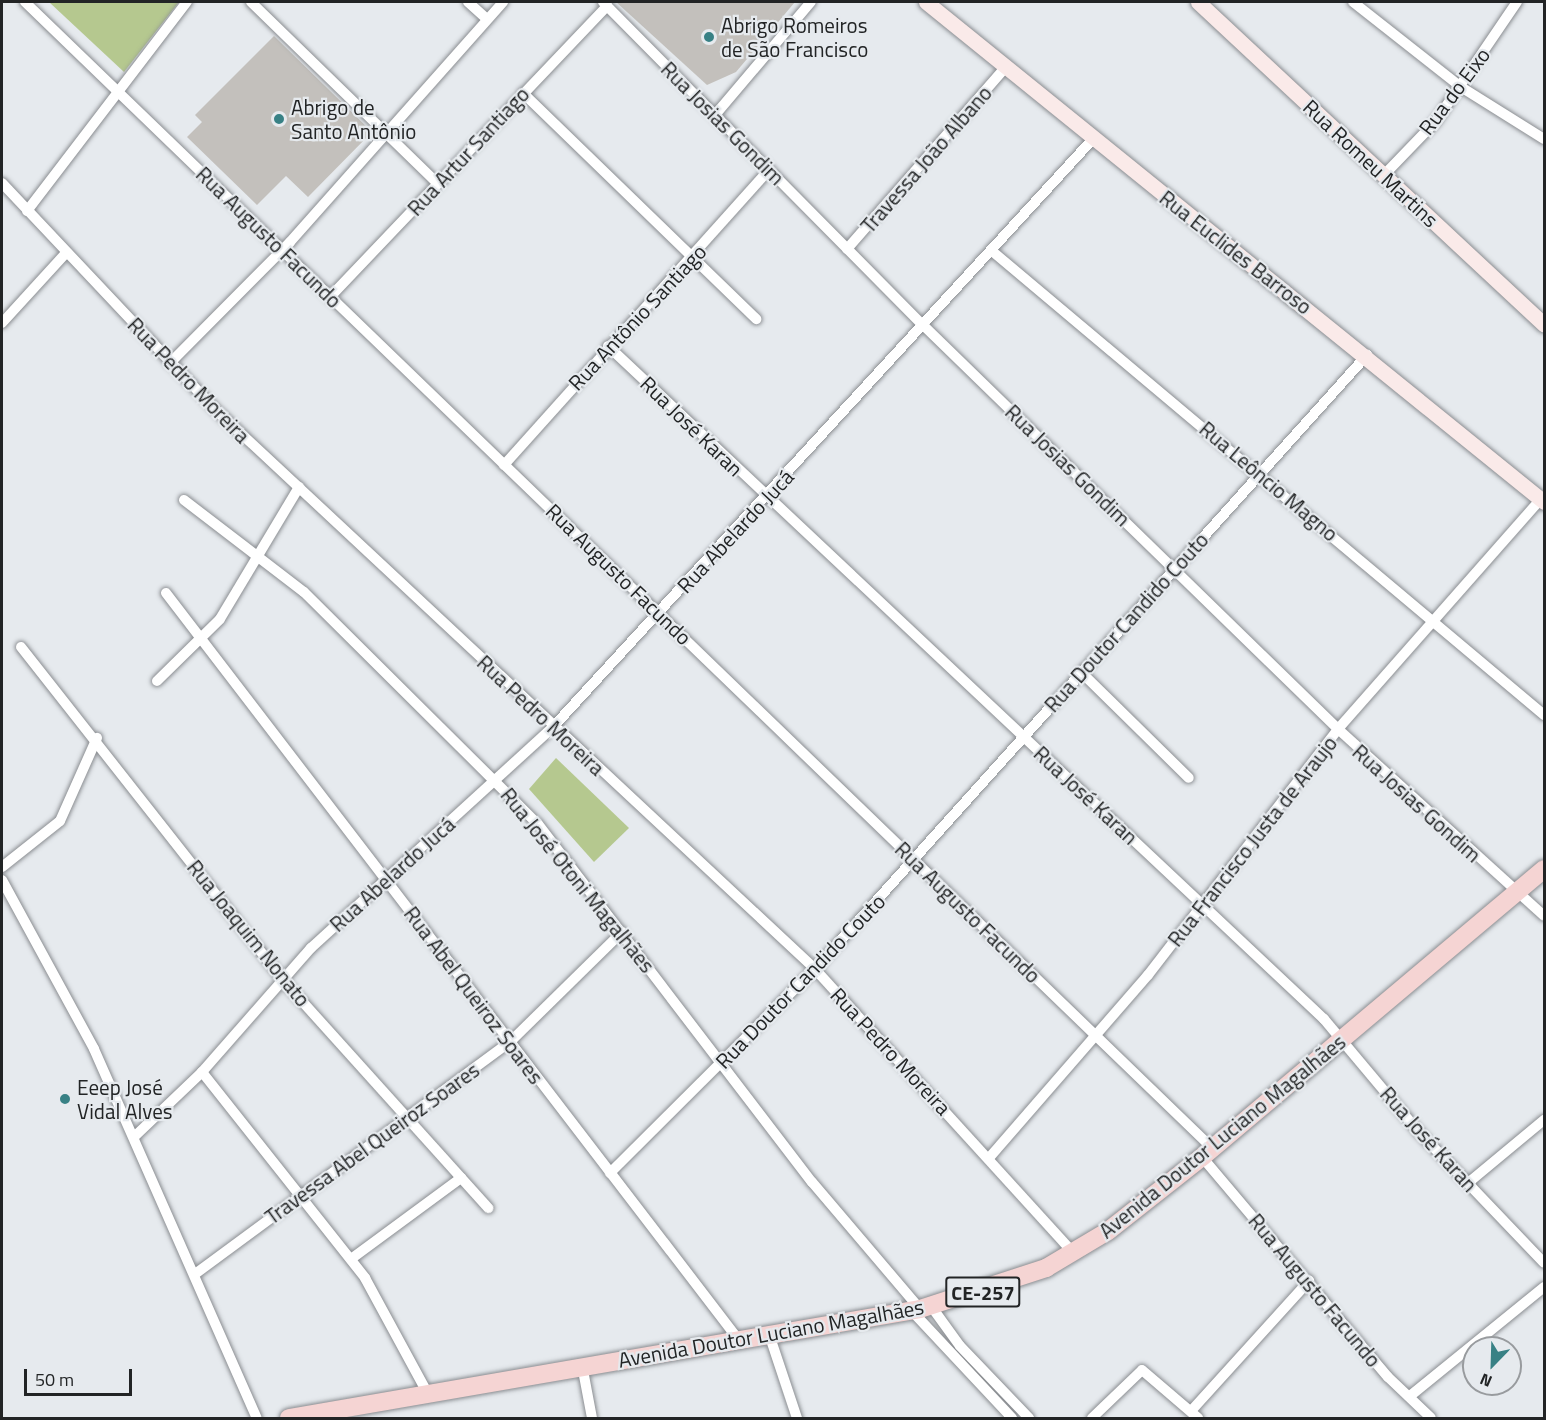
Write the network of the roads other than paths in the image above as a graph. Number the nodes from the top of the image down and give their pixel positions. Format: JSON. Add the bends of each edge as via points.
{"nodes":[{"id":1,"x":25,"y":2,"type":"edge"},
{"id":2,"x":187,"y":2,"type":"edge"},
{"id":3,"x":251,"y":2,"type":"edge"},
{"id":4,"x":468,"y":2,"type":"edge"},
{"id":5,"x":503,"y":2,"type":"edge"},
{"id":6,"x":811,"y":2,"type":"edge"},
{"id":7,"x":926,"y":2,"type":"edge"},
{"id":8,"x":1198,"y":2,"type":"edge"},
{"id":9,"x":1516,"y":2,"type":"edge"},
{"id":10,"x":605,"y":4,"type":"edge"},
{"id":11,"x":1360,"y":4,"type":"edge"},
{"id":12,"x":487,"y":19,"type":"junction"},
{"id":13,"x":1005,"y":68,"type":"junction"},
{"id":14,"x":1461,"y":87,"type":"junction"},
{"id":15,"x":118,"y":91,"type":"junction"},
{"id":16,"x":523,"y":93,"type":"junction"},
{"id":17,"x":716,"y":115,"type":"junction"},
{"id":18,"x":385,"y":131,"type":"junction"},
{"id":19,"x":1093,"y":139,"type":"junction"},
{"id":20,"x":1545,"y":139,"type":"edge"},
{"id":21,"x":769,"y":170,"type":"junction"},
{"id":22,"x":1384,"y":175,"type":"junction"},
{"id":23,"x":2,"y":183,"type":"edge"},
{"id":24,"x":438,"y":183,"type":"junction"},
{"id":25,"x":27,"y":211,"type":"junction"},
{"id":26,"x":847,"y":249,"type":"junction"},
{"id":27,"x":282,"y":250,"type":"junction"},
{"id":28,"x":992,"y":251,"type":"junction"},
{"id":29,"x":66,"y":253,"type":"junction"},
{"id":30,"x":693,"y":258,"type":"junction"},
{"id":31,"x":330,"y":297,"type":"junction"},
{"id":32,"x":756,"y":319,"type":"dead end"},
{"id":33,"x":2,"y":323,"type":"edge"},
{"id":34,"x":923,"y":325,"type":"junction"},
{"id":35,"x":1545,"y":325,"type":"edge"},
{"id":36,"x":608,"y":346,"type":"junction"},
{"id":37,"x":1367,"y":355,"type":"junction"},
{"id":38,"x":170,"y":363,"type":"junction"},
{"id":39,"x":504,"y":465,"type":"junction"},
{"id":40,"x":1259,"y":473,"type":"junction"},
{"id":41,"x":299,"y":487,"type":"junction"},
{"id":42,"x":766,"y":497,"type":"junction"},
{"id":43,"x":184,"y":500,"type":"dead end"},
{"id":44,"x":1543,"y":500,"type":"edge"},
{"id":45,"x":260,"y":558,"type":"junction"},
{"id":46,"x":1176,"y":569,"type":"junction"},
{"id":47,"x":166,"y":593,"type":"dead end"},
{"id":48,"x":660,"y":614,"type":"junction"},
{"id":49,"x":1435,"y":622,"type":"junction"},
{"id":50,"x":203,"y":639,"type":"junction"},
{"id":51,"x":21,"y":647,"type":"dead end"},
{"id":52,"x":1081,"y":672,"type":"junction"},
{"id":53,"x":158,"y":681,"type":"dead end"},
{"id":54,"x":1545,"y":715,"type":"edge"},
{"id":55,"x":553,"y":727,"type":"junction"},
{"id":56,"x":1338,"y":729,"type":"junction"},
{"id":57,"x":1023,"y":736,"type":"junction"},
{"id":58,"x":97,"y":738,"type":"junction"},
{"id":59,"x":1189,"y":778,"type":"dead end"},
{"id":60,"x":497,"y":781,"type":"junction"},
{"id":61,"x":914,"y":861,"type":"junction"},
{"id":62,"x":2,"y":867,"type":"edge"},
{"id":63,"x":1545,"y":869,"type":"edge"},
{"id":64,"x":2,"y":880,"type":"edge"},
{"id":65,"x":388,"y":881,"type":"junction"},
{"id":66,"x":1518,"y":892,"type":"junction"},
{"id":67,"x":1203,"y":905,"type":"junction"},
{"id":68,"x":1545,"y":916,"type":"edge"},
{"id":69,"x":622,"y":932,"type":"junction"},
{"id":70,"x":815,"y":969,"type":"junction"},
{"id":71,"x":283,"y":980,"type":"junction"},
{"id":72,"x":1097,"y":1035,"type":"junction"},
{"id":73,"x":1343,"y":1039,"type":"junction"},
{"id":74,"x":510,"y":1042,"type":"junction"},
{"id":75,"x":721,"y":1064,"type":"junction"},
{"id":76,"x":202,"y":1072,"type":"junction"},
{"id":77,"x":407,"y":1116,"type":"junction"},
{"id":78,"x":1545,"y":1120,"type":"edge"},
{"id":79,"x":134,"y":1137,"type":"junction"},
{"id":80,"x":1207,"y":1153,"type":"junction"},
{"id":81,"x":989,"y":1158,"type":"junction"},
{"id":82,"x":610,"y":1173,"type":"junction"},
{"id":83,"x":461,"y":1178,"type":"junction"},
{"id":84,"x":1468,"y":1183,"type":"junction"},
{"id":85,"x":301,"y":1196,"type":"junction"},
{"id":86,"x":488,"y":1208,"type":"dead end"},
{"id":87,"x":1073,"y":1253,"type":"junction"},
{"id":88,"x":351,"y":1259,"type":"junction"},
{"id":89,"x":1545,"y":1263,"type":"edge"},
{"id":90,"x":195,"y":1274,"type":"junction"},
{"id":91,"x":1310,"y":1281,"type":"junction"},
{"id":92,"x":1545,"y":1287,"type":"edge"},
{"id":93,"x":921,"y":1308,"type":"junction"},
{"id":94,"x":769,"y":1334,"type":"junction"},
{"id":95,"x":738,"y":1340,"type":"junction"},
{"id":96,"x":582,"y":1365,"type":"junction"},
{"id":97,"x":427,"y":1392,"type":"junction"},
{"id":98,"x":1410,"y":1396,"type":"junction"},
{"id":99,"x":1194,"y":1415,"type":"edge"},
{"id":100,"x":257,"y":1419,"type":"edge"},
{"id":101,"x":289,"y":1419,"type":"edge"},
{"id":102,"x":592,"y":1419,"type":"edge"},
{"id":103,"x":797,"y":1419,"type":"edge"},
{"id":104,"x":1012,"y":1419,"type":"edge"},
{"id":105,"x":1029,"y":1419,"type":"edge"},
{"id":106,"x":1092,"y":1419,"type":"edge"},
{"id":107,"x":1431,"y":1419,"type":"edge"}],
"edges":[{"from":1,"to":15,"type":"street","name":"Rua Augusto Facundo"},
{"from":2,"to":15,"type":"street"},
{"from":3,"to":18,"type":"street"},
{"from":4,"to":12,"type":"street"},
{"from":5,"to":12,"type":"street"},
{"from":6,"to":17,"type":"street"},
{"from":7,"to":13,"type":"street","name":"Rua Euclides Barroso"},
{"from":8,"to":22,"type":"street","name":"Rua Romeu Martins"},
{"from":9,"to":14,"type":"street","name":"Rua do Eixo"},
{"from":10,"to":16,"type":"street","name":"Rua Artur Santiago"},
{"from":10,"to":17,"type":"street","name":"Rua Josias Gondim"},
{"from":11,"to":14,"type":"street"},
{"from":12,"to":18,"type":"street"},
{"from":13,"to":19,"type":"street","name":"Rua Euclides Barroso"},
{"from":13,"to":26,"type":"street","name":"Travessa João Albano"},
{"from":14,"to":20,"type":"street"},
{"from":14,"to":22,"type":"street","name":"Rua do Eixo"},
{"from":15,"to":25,"type":"street"},
{"from":15,"to":27,"type":"street","name":"Rua Augusto Facundo"},
{"from":16,"to":24,"type":"street","name":"Rua Artur Santiago"},
{"from":16,"to":30,"type":"street"},
{"from":17,"to":21,"type":"street","name":"Rua Josias Gondim"},
{"from":18,"to":24,"type":"street"},
{"from":18,"to":27,"type":"street"},
{"from":19,"to":28,"type":"street","name":"Rua Abelardo Jucá"},
{"from":19,"to":37,"type":"street","name":"Rua Euclides Barroso"},
{"from":21,"to":26,"type":"street","name":"Rua Josias Gondim"},
{"from":21,"to":30,"type":"street","name":"Rua Antônio Santiago"},
{"from":22,"to":35,"type":"street","name":"Rua Romeu Martins"},
{"from":23,"to":25,"type":"street","name":"Rua Pedro Moreira"},
{"from":24,"to":31,"type":"street","name":"Rua Artur Santiago"},
{"from":25,"to":29,"type":"street","name":"Rua Pedro Moreira"},
{"from":26,"to":34,"type":"street","name":"Rua Josias Gondim"},
{"from":27,"to":31,"type":"street","name":"Rua Augusto Facundo"},
{"from":27,"to":38,"type":"street"},
{"from":28,"to":34,"type":"street","name":"Rua Abelardo Jucá"},
{"from":28,"to":40,"type":"street","name":"Rua Leôncio Magno"},
{"from":29,"to":33,"type":"street"},
{"from":29,"to":38,"type":"street","name":"Rua Pedro Moreira"},
{"from":30,"to":32,"type":"street"},
{"from":30,"to":36,"type":"street","name":"Rua Antônio Santiago"},
{"from":31,"to":39,"type":"street","name":"Rua Augusto Facundo"},
{"from":34,"to":42,"type":"street","name":"Rua Abelardo Jucá"},
{"from":34,"to":46,"type":"street","name":"Rua Josias Gondim"},
{"from":36,"to":39,"type":"street","name":"Rua Antônio Santiago"},
{"from":36,"to":42,"type":"street","name":"Rua José Karan"},
{"from":37,"to":40,"type":"street","name":"Rua Doutor Candido Couto"},
{"from":37,"to":44,"type":"street","name":"Rua Euclides Barroso"},
{"from":38,"to":41,"type":"street","name":"Rua Pedro Moreira"},
{"from":39,"to":48,"type":"street","name":"Rua Augusto Facundo"},
{"from":40,"to":46,"type":"street","name":"Rua Doutor Candido Couto"},
{"from":40,"to":49,"type":"street","name":"Rua Leôncio Magno"},
{"from":41,"to":45,"type":"street"},
{"from":41,"to":55,"type":"street","name":"Rua Pedro Moreira"},
{"from":42,"to":48,"type":"street","name":"Rua Abelardo Jucá"},
{"from":42,"to":57,"type":"street","name":"Rua José Karan"},
{"from":43,"to":45,"type":"street","name":"Rua José Otoni Magalhães"},
{"from":44,"to":49,"type":"street","name":"Rua Francisco Justa de Araujo"},
{"from":45,"to":50,"type":"street"},
{"from":45,"to":60,"type":"street","name":"Rua José Otoni Magalhães","via":[[344,629]]},
{"from":46,"to":52,"type":"street","name":"Rua Doutor Candido Couto"},
{"from":46,"to":56,"type":"street","name":"Rua Josias Gondim"},
{"from":47,"to":50,"type":"street","name":"Rua Abel Queiroz Soares"},
{"from":48,"to":55,"type":"street","name":"Rua Abelardo Jucá"},
{"from":48,"to":61,"type":"street","name":"Rua Augusto Facundo"},
{"from":49,"to":54,"type":"street","name":"Rua Leôncio Magno"},
{"from":49,"to":56,"type":"street","name":"Rua Francisco Justa de Araujo"},
{"from":50,"to":53,"type":"street"},
{"from":50,"to":65,"type":"street","name":"Rua Abel Queiroz Soares"},
{"from":51,"to":58,"type":"street","name":"Rua Joaquim Nonato"},
{"from":52,"to":57,"type":"street","name":"Rua Doutor Candido Couto"},
{"from":52,"to":59,"type":"street"},
{"from":55,"to":60,"type":"street","name":"Rua Abelardo Jucá"},
{"from":55,"to":70,"type":"street","name":"Rua Pedro Moreira"},
{"from":56,"to":66,"type":"street","name":"Rua Josias Gondim"},
{"from":56,"to":67,"type":"street","name":"Rua Francisco Justa de Araujo"},
{"from":57,"to":61,"type":"street","name":"Rua Doutor Candido Couto"},
{"from":57,"to":67,"type":"street","name":"Rua José Karan"},
{"from":58,"to":62,"type":"street","via":[[60,820]]},
{"from":58,"to":71,"type":"street","name":"Rua Joaquim Nonato"},
{"from":60,"to":65,"type":"street","name":"Rua Abelardo Jucá"},
{"from":60,"to":69,"type":"street","name":"Rua José Otoni Magalhães"},
{"from":61,"to":70,"type":"street","name":"Rua Doutor Candido Couto"},
{"from":61,"to":72,"type":"street","name":"Rua Augusto Facundo"},
{"from":63,"to":66,"type":"main road","name":"Avenida Doutor Luciano Magalhães","number":"CE-257"},
{"from":64,"to":79,"type":"street","via":[[94,1049]]},
{"from":65,"to":71,"type":"street","name":"Rua Abelardo Jucá"},
{"from":65,"to":74,"type":"street","name":"Rua Abel Queiroz Soares"},
{"from":66,"to":68,"type":"street","name":"Rua Josias Gondim"},
{"from":66,"to":73,"type":"main road","name":"Avenida Doutor Luciano Magalhães","number":"CE-257"},
{"from":67,"to":72,"type":"street","name":"Rua Francisco Justa de Araujo"},
{"from":67,"to":73,"type":"street","name":"Rua José Karan"},
{"from":69,"to":74,"type":"street","name":"Travessa Abel Queiroz Soares"},
{"from":69,"to":75,"type":"street","name":"Rua José Otoni Magalhães"},
{"from":70,"to":75,"type":"street","name":"Rua Doutor Candido Couto"},
{"from":70,"to":81,"type":"street","name":"Rua Pedro Moreira"},
{"from":71,"to":76,"type":"street","name":"Rua Abelardo Jucá"},
{"from":71,"to":77,"type":"street","name":"Rua Joaquim Nonato"},
{"from":72,"to":80,"type":"street","name":"Rua Augusto Facundo"},
{"from":72,"to":81,"type":"street","name":"Rua Francisco Justa de Araujo"},
{"from":73,"to":80,"type":"main road","name":"Avenida Doutor Luciano Magalhães","number":"CE-257"},
{"from":73,"to":84,"type":"street","name":"Rua José Karan"},
{"from":74,"to":77,"type":"street","name":"Travessa Abel Queiroz Soares"},
{"from":74,"to":82,"type":"street","name":"Rua Abel Queiroz Soares"},
{"from":75,"to":82,"type":"street","name":"Rua Doutor Candido Couto"},
{"from":75,"to":93,"type":"street","name":"Rua José Otoni Magalhães"},
{"from":76,"to":79,"type":"street","name":"Rua Abelardo Jucá"},
{"from":76,"to":85,"type":"street"},
{"from":77,"to":83,"type":"street","name":"Rua Joaquim Nonato"},
{"from":77,"to":85,"type":"street","name":"Travessa Abel Queiroz Soares"},
{"from":78,"to":84,"type":"street"},
{"from":79,"to":90,"type":"street"},
{"from":80,"to":87,"type":"main road","name":"Avenida Doutor Luciano Magalhães","number":"CE-257"},
{"from":80,"to":91,"type":"street","name":"Rua Augusto Facundo"},
{"from":81,"to":87,"type":"street","name":"Rua Pedro Moreira"},
{"from":82,"to":95,"type":"street","name":"Rua Abel Queiroz Soares"},
{"from":83,"to":86,"type":"street","name":"Rua Joaquim Nonato"},
{"from":83,"to":88,"type":"street"},
{"from":84,"to":89,"type":"street","name":"Rua José Karan"},
{"from":85,"to":88,"type":"street"},
{"from":85,"to":90,"type":"street","name":"Travessa Abel Queiroz Soares"},
{"from":87,"to":93,"type":"main road","name":"Avenida Doutor Luciano Magalhães","number":"CE-257","via":[[989,1290]]},
{"from":88,"to":97,"type":"street","via":[[380,1300]]},
{"from":90,"to":100,"type":"street"},
{"from":91,"to":98,"type":"street","name":"Rua Augusto Facundo"},
{"from":91,"to":99,"type":"street"},
{"from":92,"to":98,"type":"street"},
{"from":93,"to":94,"type":"main road","name":"Avenida Doutor Luciano Magalhães","number":"CE-257"},
{"from":93,"to":104,"type":"street"},
{"from":93,"to":105,"type":"street"},
{"from":94,"to":95,"type":"main road","name":"Avenida Doutor Luciano Magalhães","number":"CE-257"},
{"from":94,"to":103,"type":"street"},
{"from":95,"to":96,"type":"main road","name":"Avenida Doutor Luciano Magalhães","number":"CE-257"},
{"from":96,"to":97,"type":"main road","name":"Avenida Doutor Luciano Magalhães","number":"CE-257"},
{"from":96,"to":102,"type":"street"},
{"from":97,"to":101,"type":"main road","name":"Avenida Doutor Luciano Magalhães","number":"CE-257"},
{"from":98,"to":107,"type":"street","name":"Rua Augusto Facundo"},
{"from":99,"to":106,"type":"street","via":[[1142,1370]]}]}
